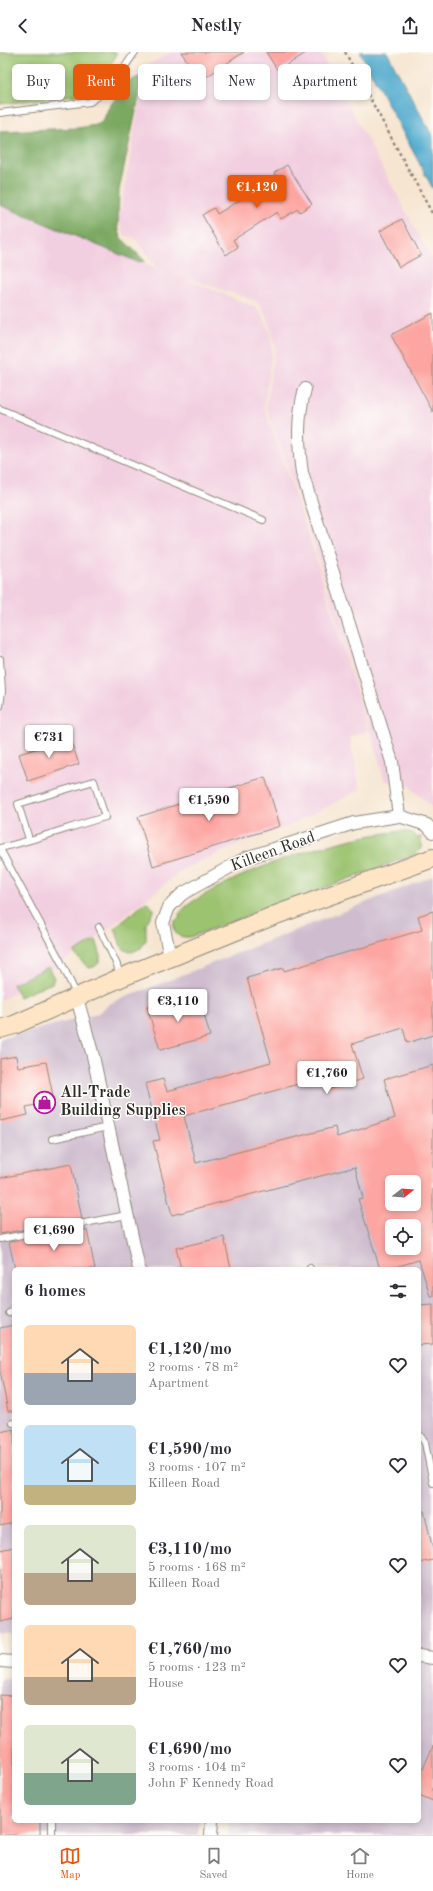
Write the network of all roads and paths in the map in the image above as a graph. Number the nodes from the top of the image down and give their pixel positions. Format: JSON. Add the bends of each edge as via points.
{"nodes":[{"id":1,"x":128,"y":52,"type":"edge"},
{"id":2,"x":135,"y":52,"type":"edge"},
{"id":3,"x":345,"y":52,"type":"edge"},
{"id":4,"x":129,"y":60,"type":"junction"},
{"id":5,"x":0,"y":113,"type":"edge"},
{"id":6,"x":433,"y":215,"type":"edge"},
{"id":7,"x":305,"y":389,"type":"dead end"},
{"id":8,"x":0,"y":409,"type":"edge"},
{"id":9,"x":263,"y":520,"type":"dead end"},
{"id":10,"x":0,"y":659,"type":"edge"},
{"id":11,"x":0,"y":706,"type":"edge"},
{"id":12,"x":400,"y":816,"type":"junction"},
{"id":13,"x":433,"y":832,"type":"edge"},
{"id":14,"x":29,"y":840,"type":"junction"},
{"id":15,"x":0,"y":848,"type":"edge"},
{"id":16,"x":433,"y":858,"type":"edge"},
{"id":17,"x":99,"y":926,"type":"dead end"},
{"id":18,"x":170,"y":957,"type":"junction"},
{"id":19,"x":120,"y":978,"type":"junction"},
{"id":20,"x":78,"y":998,"type":"junction"},
{"id":21,"x":0,"y":1029,"type":"edge"},
{"id":22,"x":108,"y":1127,"type":"junction"},
{"id":23,"x":52,"y":1139,"type":"dead end"},
{"id":24,"x":127,"y":1215,"type":"junction"},
{"id":25,"x":0,"y":1239,"type":"edge"},
{"id":26,"x":139,"y":1267,"type":"edge"},
{"id":27,"x":421,"y":1437,"type":"edge"},
{"id":28,"x":433,"y":1483,"type":"edge"},
{"id":29,"x":421,"y":1656,"type":"edge"},
{"id":30,"x":433,"y":1658,"type":"edge"},
{"id":31,"x":0,"y":1662,"type":"edge"},
{"id":32,"x":12,"y":1662,"type":"edge"},
{"id":33,"x":52,"y":1823,"type":"edge"},
{"id":34,"x":212,"y":1823,"type":"edge"},
{"id":35,"x":52,"y":1835,"type":"edge"},
{"id":36,"x":211,"y":1835,"type":"edge"}],
"edges":[{"from":1,"to":4,"type":"lane"},
{"from":2,"to":4,"type":"lane"},
{"from":3,"to":6,"type":"path"},
{"from":4,"to":5,"type":"lane","via":[[106,90],[90,102]]},
{"from":7,"to":12,"type":"street","via":[[301,403],[298,441],[302,473],[392,762]]},
{"from":8,"to":9,"type":"lane"},
{"from":10,"to":11,"type":"lane"},
{"from":12,"to":13,"type":"street","name":"Killeen Road","via":[[427,825]]},
{"from":12,"to":18,"type":"street","name":"Killeen Road","via":[[354,823],[246,858],[182,894],[169,907],[163,923]]},
{"from":14,"to":14,"type":"lane","via":[[18,804],[94,782],[105,817]]},
{"from":14,"to":15,"type":"lane"},
{"from":15,"to":20,"type":"lane"},
{"from":16,"to":18,"type":"street","via":[[273,916]]},
{"from":17,"to":19,"type":"lane","via":[[117,965]]},
{"from":18,"to":19,"type":"street"},
{"from":19,"to":20,"type":"street"},
{"from":20,"to":21,"type":"street"},
{"from":20,"to":22,"type":"street"},
{"from":22,"to":23,"type":"lane"},
{"from":22,"to":24,"type":"street"},
{"from":24,"to":25,"type":"lane"},
{"from":24,"to":26,"type":"street"},
{"from":27,"to":28,"type":"lane","via":[[425,1443]]},
{"from":29,"to":30,"type":"street"},
{"from":31,"to":32,"type":"street"},
{"from":33,"to":35,"type":"lane"},
{"from":34,"to":36,"type":"street"}]}
